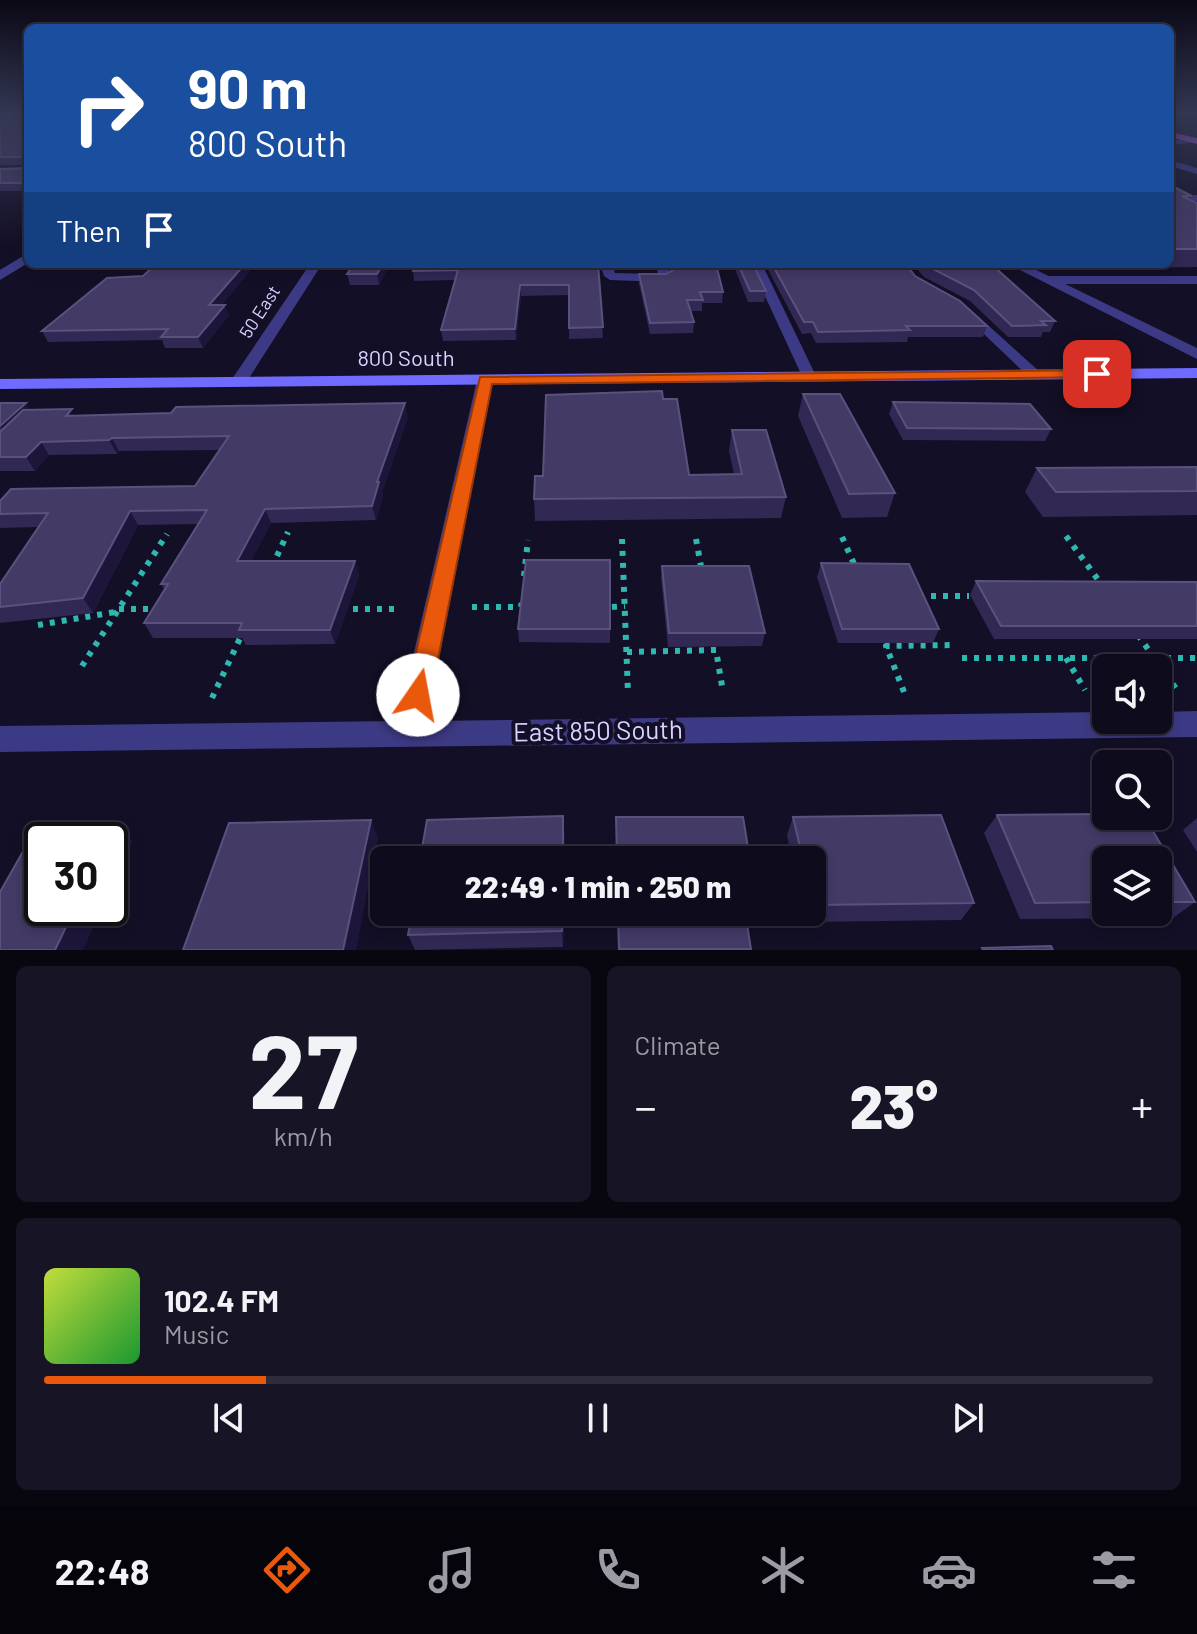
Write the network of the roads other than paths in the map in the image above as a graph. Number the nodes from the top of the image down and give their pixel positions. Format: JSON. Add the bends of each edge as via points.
{"nodes":[{"id":1,"x":1174,"y":164,"type":"edge"},
{"id":2,"x":1197,"y":171,"type":"edge"},
{"id":3,"x":1174,"y":172,"type":"edge"},
{"id":4,"x":1197,"y":198,"type":"edge"},
{"id":5,"x":1174,"y":199,"type":"edge"},
{"id":6,"x":24,"y":260,"type":"edge"},
{"id":7,"x":313,"y":268,"type":"edge"},
{"id":8,"x":607,"y":268,"type":"edge"},
{"id":9,"x":663,"y":268,"type":"edge"},
{"id":10,"x":758,"y":268,"type":"edge"},
{"id":11,"x":1023,"y":268,"type":"edge"},
{"id":12,"x":0,"y":276,"type":"edge"},
{"id":13,"x":1042,"y":277,"type":"junction"},
{"id":14,"x":1197,"y":280,"type":"edge"},
{"id":15,"x":963,"y":306,"type":"edge"},
{"id":16,"x":1197,"y":354,"type":"edge"},
{"id":17,"x":1197,"y":373,"type":"edge"},
{"id":18,"x":1035,"y":375,"type":"junction"},
{"id":19,"x":809,"y":376,"type":"junction"},
{"id":20,"x":485,"y":380,"type":"junction"},
{"id":21,"x":238,"y":382,"type":"junction"},
{"id":22,"x":0,"y":384,"type":"edge"},
{"id":23,"x":1197,"y":724,"type":"edge"},
{"id":24,"x":410,"y":733,"type":"junction"},
{"id":25,"x":0,"y":739,"type":"edge"}],
"edges":[{"from":1,"to":2,"type":"lane"},
{"from":2,"to":3,"type":"lane"},
{"from":4,"to":5,"type":"lane"},
{"from":6,"to":12,"type":"street"},
{"from":7,"to":21,"type":"street","name":"50 East"},
{"from":8,"to":9,"type":"lane","via":[[617,278],[665,278]]},
{"from":10,"to":19,"type":"lane"},
{"from":11,"to":13,"type":"street"},
{"from":13,"to":14,"type":"lane"},
{"from":13,"to":16,"type":"street"},
{"from":15,"to":18,"type":"lane"},
{"from":17,"to":18,"type":"main road","name":"800 South"},
{"from":18,"to":19,"type":"main road","name":"800 South"},
{"from":19,"to":20,"type":"main road","name":"800 South"},
{"from":20,"to":21,"type":"main road","name":"800 South"},
{"from":20,"to":24,"type":"street"},
{"from":21,"to":22,"type":"main road","name":"800 South"},
{"from":23,"to":24,"type":"street","name":"East 850 South"},
{"from":24,"to":25,"type":"street","name":"East 850 South"}]}
